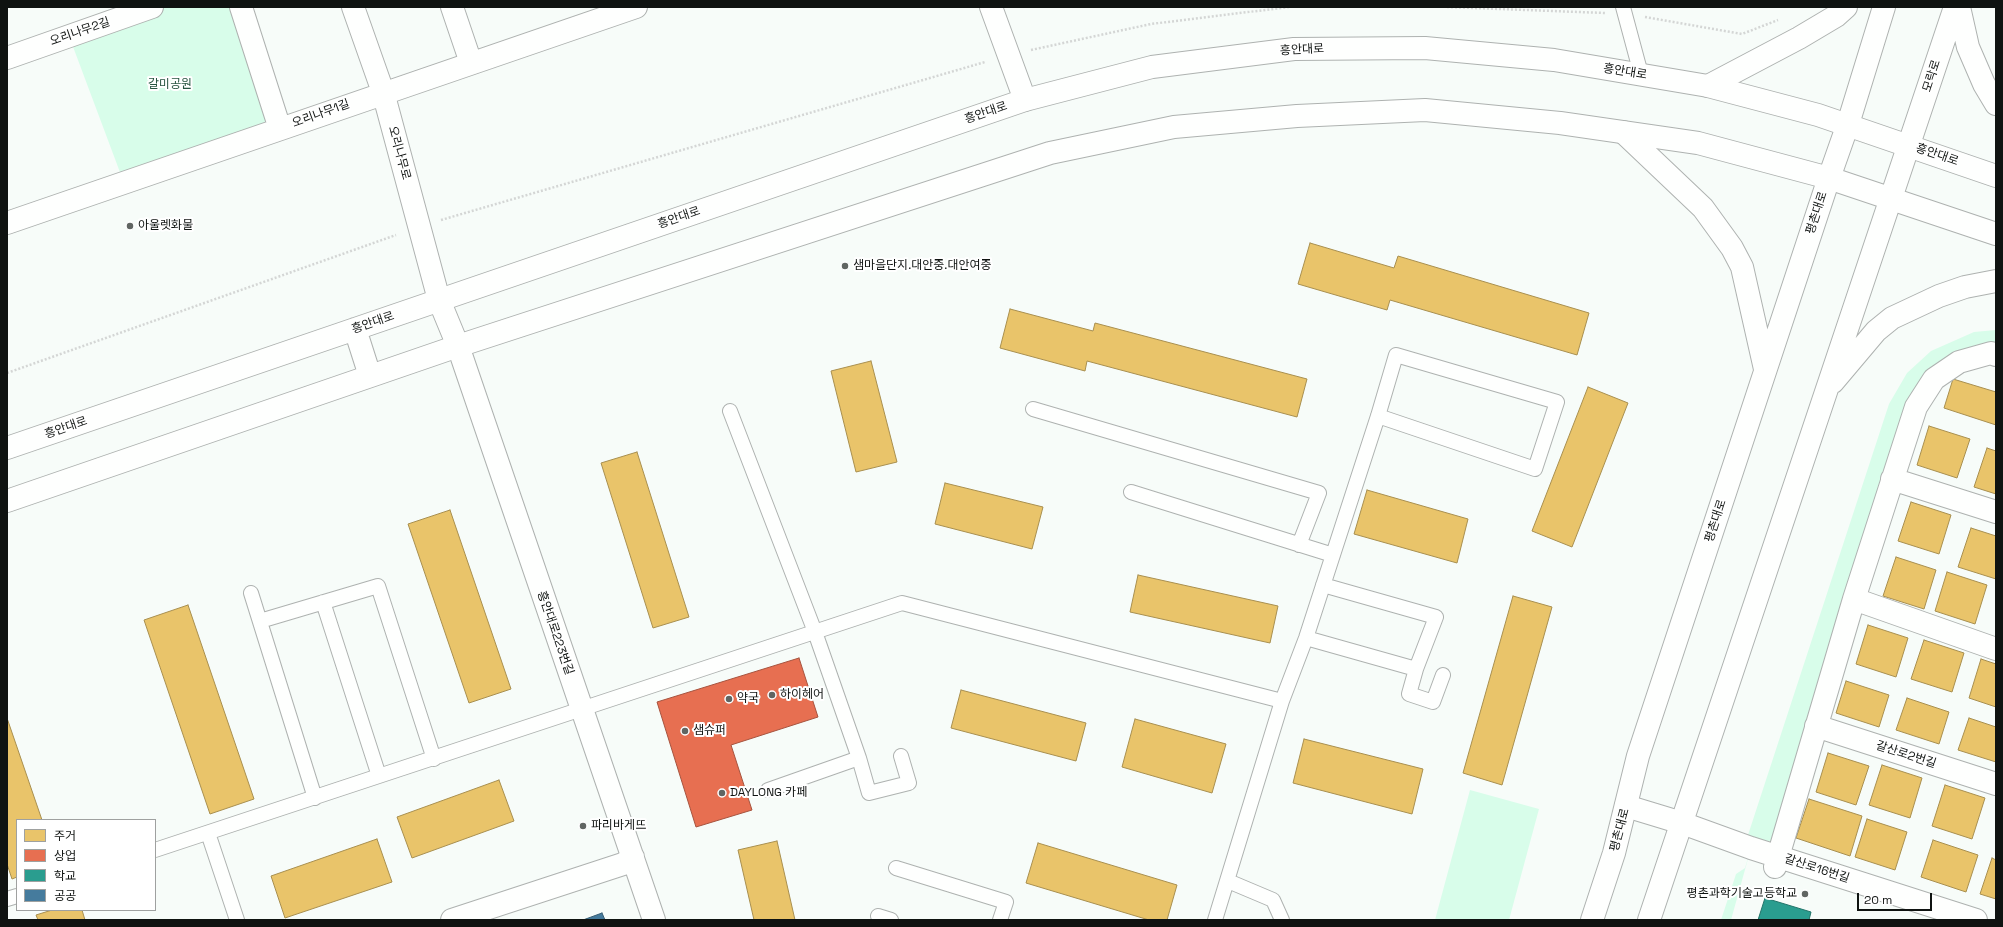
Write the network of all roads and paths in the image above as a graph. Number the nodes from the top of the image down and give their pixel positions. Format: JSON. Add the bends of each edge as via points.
{"nodes":[{"id":1,"x":152,"y":7,"type":"edge"},
{"id":2,"x":241,"y":7,"type":"edge"},
{"id":3,"x":353,"y":7,"type":"edge"},
{"id":4,"x":452,"y":7,"type":"edge"},
{"id":5,"x":636,"y":7,"type":"edge"},
{"id":6,"x":991,"y":7,"type":"edge"},
{"id":7,"x":1288,"y":7,"type":"edge"},
{"id":8,"x":1623,"y":7,"type":"edge"},
{"id":9,"x":1846,"y":7,"type":"edge"},
{"id":10,"x":1884,"y":7,"type":"edge"},
{"id":11,"x":1955,"y":7,"type":"edge"},
{"id":12,"x":1959,"y":7,"type":"edge"},
{"id":13,"x":1009,"y":55,"type":"junction"},
{"id":14,"x":7,"y":58,"type":"edge"},
{"id":15,"x":472,"y":63,"type":"junction"},
{"id":16,"x":1641,"y":74,"type":"junction"},
{"id":17,"x":1708,"y":86,"type":"junction"},
{"id":18,"x":383,"y":92,"type":"junction"},
{"id":19,"x":1025,"y":100,"type":"junction"},
{"id":20,"x":1996,"y":104,"type":"edge"},
{"id":21,"x":1848,"y":124,"type":"junction"},
{"id":22,"x":280,"y":129,"type":"junction"},
{"id":23,"x":1623,"y":132,"type":"junction"},
{"id":24,"x":1910,"y":145,"type":"junction"},
{"id":25,"x":1996,"y":176,"type":"edge"},
{"id":26,"x":1828,"y":178,"type":"junction"},
{"id":27,"x":1891,"y":199,"type":"junction"},
{"id":28,"x":7,"y":223,"type":"edge"},
{"id":29,"x":419,"y":227,"type":"junction"},
{"id":30,"x":1996,"y":234,"type":"edge"},
{"id":31,"x":1996,"y":281,"type":"edge"},
{"id":32,"x":439,"y":300,"type":"junction"},
{"id":33,"x":355,"y":329,"type":"junction"},
{"id":34,"x":458,"y":346,"type":"junction"},
{"id":35,"x":1996,"y":354,"type":"edge"},
{"id":36,"x":1765,"y":369,"type":"junction"},
{"id":37,"x":7,"y":373,"type":"edge"},
{"id":38,"x":370,"y":376,"type":"junction"},
{"id":39,"x":1825,"y":393,"type":"junction"},
{"id":40,"x":1033,"y":408,"type":"dead end"},
{"id":41,"x":730,"y":411,"type":"dead end"},
{"id":42,"x":1378,"y":416,"type":"junction"},
{"id":43,"x":7,"y":448,"type":"edge"},
{"id":44,"x":1892,"y":479,"type":"junction"},
{"id":45,"x":1131,"y":492,"type":"dead end"},
{"id":46,"x":7,"y":501,"type":"edge"},
{"id":47,"x":1996,"y":512,"type":"edge"},
{"id":48,"x":1299,"y":545,"type":"junction"},
{"id":49,"x":1333,"y":555,"type":"junction"},
{"id":50,"x":1323,"y":585,"type":"junction"},
{"id":51,"x":251,"y":593,"type":"dead end"},
{"id":52,"x":1854,"y":599,"type":"junction"},
{"id":53,"x":324,"y":602,"type":"junction"},
{"id":54,"x":260,"y":621,"type":"junction"},
{"id":55,"x":815,"y":632,"type":"junction"},
{"id":56,"x":1306,"y":638,"type":"junction"},
{"id":57,"x":1996,"y":649,"type":"edge"},
{"id":58,"x":1416,"y":669,"type":"junction"},
{"id":59,"x":1443,"y":675,"type":"dead end"},
{"id":60,"x":1282,"y":702,"type":"junction"},
{"id":61,"x":581,"y":708,"type":"junction"},
{"id":62,"x":1816,"y":726,"type":"junction"},
{"id":63,"x":901,"y":756,"type":"dead end"},
{"id":64,"x":859,"y":758,"type":"junction"},
{"id":65,"x":434,"y":759,"type":"junction"},
{"id":66,"x":379,"y":776,"type":"junction"},
{"id":67,"x":1996,"y":784,"type":"edge"},
{"id":68,"x":768,"y":790,"type":"dead end"},
{"id":69,"x":315,"y":798,"type":"junction"},
{"id":70,"x":1626,"y":806,"type":"junction"},
{"id":71,"x":1682,"y":823,"type":"junction"},
{"id":72,"x":208,"y":833,"type":"junction"},
{"id":73,"x":156,"y":850,"type":"edge"},
{"id":74,"x":633,"y":857,"type":"junction"},
{"id":75,"x":1776,"y":862,"type":"junction"},
{"id":76,"x":896,"y":868,"type":"dead end"},
{"id":77,"x":1228,"y":881,"type":"junction"},
{"id":78,"x":237,"y":920,"type":"edge"},
{"id":79,"x":452,"y":920,"type":"edge"},
{"id":80,"x":654,"y":920,"type":"edge"},
{"id":81,"x":1000,"y":920,"type":"edge"},
{"id":82,"x":1215,"y":920,"type":"edge"},
{"id":83,"x":1282,"y":920,"type":"edge"},
{"id":84,"x":1592,"y":920,"type":"edge"},
{"id":85,"x":1649,"y":920,"type":"edge"},
{"id":86,"x":1976,"y":920,"type":"edge"}],
"edges":[{"from":1,"to":14,"type":"street","name":"오리나무2길"},
{"from":2,"to":22,"type":"street"},
{"from":3,"to":18,"type":"street","name":"오리나무로"},
{"from":4,"to":15,"type":"street"},
{"from":5,"to":15,"type":"street","name":"오리나무1길"},
{"from":6,"to":13,"type":"street"},
{"from":7,"to":13,"type":"path","via":[[1151,24]]},
{"from":8,"to":16,"type":"lane"},
{"from":9,"to":17,"type":"street","via":[[1836,16],[1799,38]]},
{"from":10,"to":21,"type":"street"},
{"from":11,"to":24,"type":"street","name":"모락로"},
{"from":12,"to":20,"type":"street","via":[[1968,47]]},
{"from":13,"to":19,"type":"street"},
{"from":13,"to":29,"type":"path"},
{"from":15,"to":18,"type":"street","name":"오리나무1길"},
{"from":16,"to":17,"type":"street","name":"흥안대로"},
{"from":16,"to":19,"type":"street","name":"흥안대로","via":[[1554,60],[1425,48],[1294,49],[1152,67]]},
{"from":17,"to":21,"type":"street","name":"흥안대로"},
{"from":18,"to":22,"type":"street","name":"오리나무1길"},
{"from":18,"to":29,"type":"street","name":"오리나무로"},
{"from":19,"to":32,"type":"street","name":"흥안대로"},
{"from":21,"to":24,"type":"street","name":"흥안대로"},
{"from":21,"to":26,"type":"street","name":"평촌대로"},
{"from":22,"to":28,"type":"street","name":"오리나무1길"},
{"from":23,"to":26,"type":"street","via":[[1698,143]]},
{"from":23,"to":34,"type":"street","via":[[1425,110],[1297,116],[1174,127],[1050,153]]},
{"from":23,"to":36,"type":"street","via":[[1703,208],[1732,248],[1742,267]]},
{"from":24,"to":25,"type":"street","name":"흥안대로"},
{"from":24,"to":27,"type":"street"},
{"from":26,"to":27,"type":"street"},
{"from":26,"to":36,"type":"street","name":"평촌대로"},
{"from":27,"to":30,"type":"street"},
{"from":27,"to":39,"type":"street"},
{"from":29,"to":32,"type":"street","name":"오리나무로"},
{"from":29,"to":37,"type":"path"},
{"from":31,"to":39,"type":"street","via":[[1965,287],[1939,296],[1892,318],[1876,331]]},
{"from":32,"to":33,"type":"street","name":"흥안대로"},
{"from":32,"to":34,"type":"street","name":"흥안대로223번길"},
{"from":33,"to":38,"type":"street"},
{"from":33,"to":43,"type":"street","name":"흥안대로"},
{"from":34,"to":38,"type":"street"},
{"from":34,"to":61,"type":"street","name":"흥안대로223번길"},
{"from":35,"to":44,"type":"street","via":[[1991,353],[1959,362],[1934,379],[1916,407]]},
{"from":36,"to":70,"type":"street","name":"평촌대로","via":[[1638,756]]},
{"from":38,"to":46,"type":"street"},
{"from":39,"to":71,"type":"street"},
{"from":40,"to":48,"type":"lane","via":[[1319,493]]},
{"from":41,"to":55,"type":"lane"},
{"from":42,"to":42,"type":"lane","via":[[1535,469],[1557,402],[1396,355]]},
{"from":42,"to":49,"type":"lane"},
{"from":44,"to":47,"type":"street"},
{"from":44,"to":52,"type":"street"},
{"from":45,"to":48,"type":"lane"},
{"from":48,"to":49,"type":"lane"},
{"from":49,"to":50,"type":"lane"},
{"from":50,"to":56,"type":"lane"},
{"from":50,"to":58,"type":"lane","via":[[1436,617]]},
{"from":51,"to":54,"type":"lane"},
{"from":52,"to":57,"type":"street"},
{"from":52,"to":62,"type":"street"},
{"from":53,"to":54,"type":"lane"},
{"from":53,"to":65,"type":"lane","via":[[378,586]]},
{"from":53,"to":66,"type":"lane"},
{"from":54,"to":69,"type":"lane"},
{"from":55,"to":60,"type":"lane","via":[[902,603]]},
{"from":55,"to":61,"type":"lane"},
{"from":55,"to":64,"type":"lane"},
{"from":56,"to":58,"type":"lane"},
{"from":56,"to":60,"type":"lane"},
{"from":58,"to":59,"type":"lane","via":[[1409,694],[1433,702]]},
{"from":60,"to":77,"type":"lane"},
{"from":61,"to":65,"type":"lane"},
{"from":61,"to":74,"type":"street","name":"흥안대로223번길"},
{"from":62,"to":67,"type":"street","name":"갈산로2번길"},
{"from":62,"to":75,"type":"street"},
{"from":63,"to":64,"type":"lane","via":[[909,783],[869,793]]},
{"from":64,"to":68,"type":"lane"},
{"from":65,"to":66,"type":"lane"},
{"from":66,"to":69,"type":"lane"},
{"from":69,"to":72,"type":"lane"},
{"from":70,"to":71,"type":"street","name":"갈산로16번길"},
{"from":70,"to":84,"type":"street","name":"평촌대로"},
{"from":71,"to":75,"type":"street","name":"갈산로16번길"},
{"from":71,"to":85,"type":"street"},
{"from":72,"to":73,"type":"lane"},
{"from":72,"to":78,"type":"lane"},
{"from":74,"to":79,"type":"street","via":[[623,864]]},
{"from":74,"to":80,"type":"street","name":"흥안대로223번길"},
{"from":75,"to":86,"type":"street","name":"갈산로16번길"},
{"from":76,"to":81,"type":"lane","via":[[1006,902]]},
{"from":77,"to":82,"type":"lane"},
{"from":77,"to":83,"type":"lane","via":[[1273,900]]}]}
